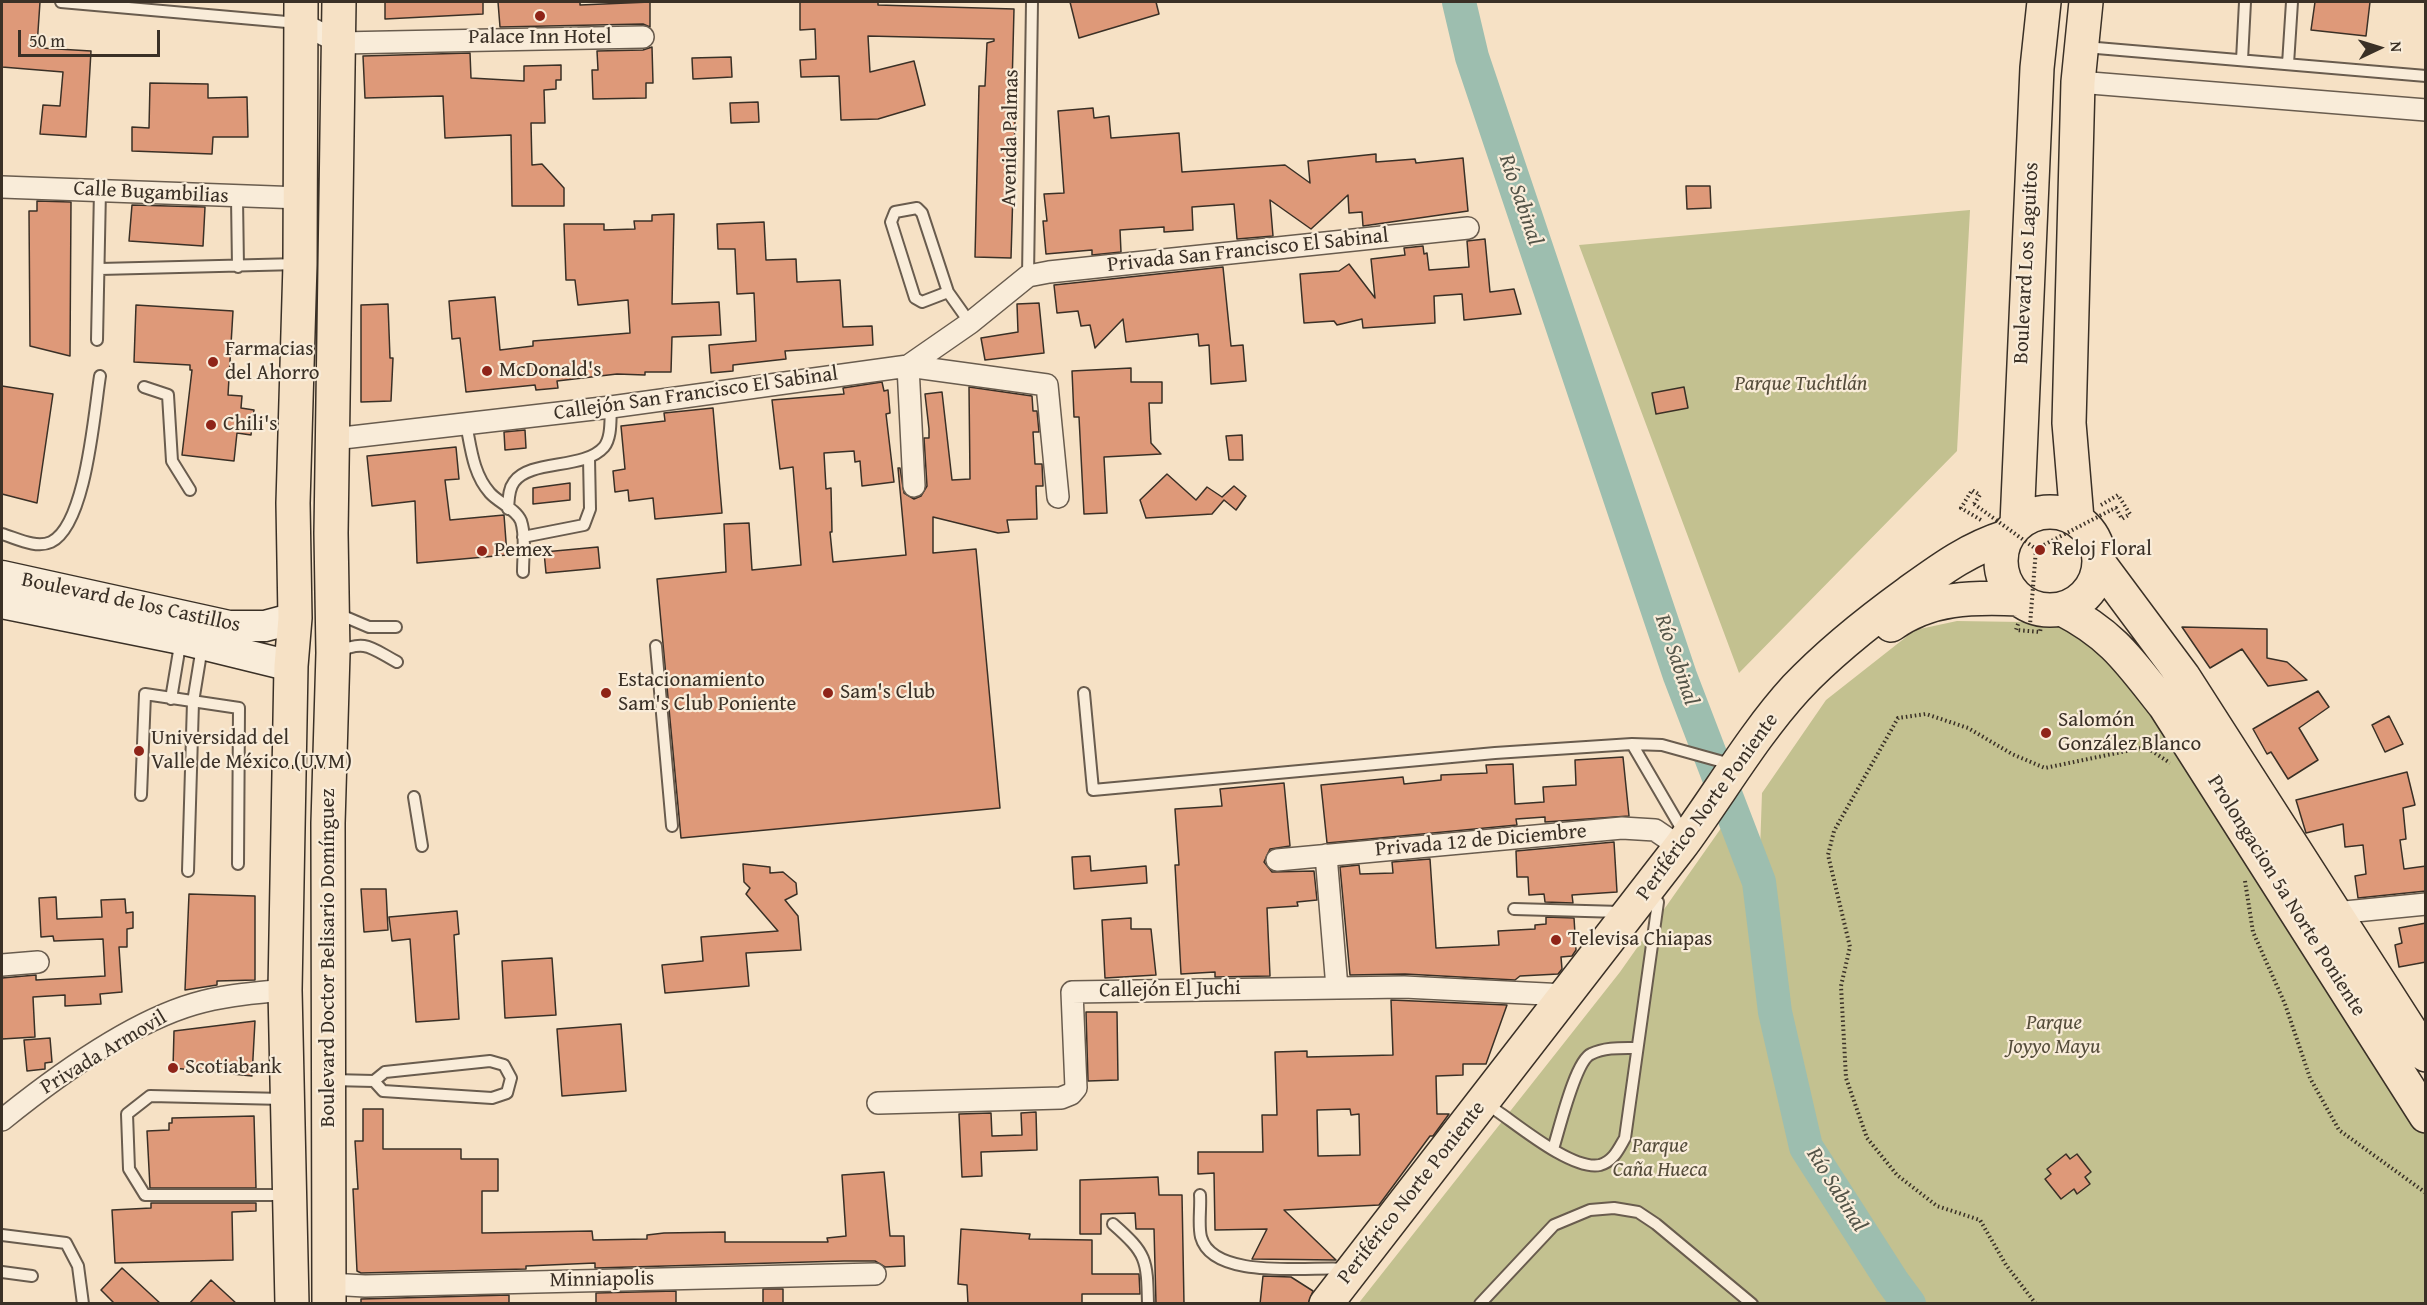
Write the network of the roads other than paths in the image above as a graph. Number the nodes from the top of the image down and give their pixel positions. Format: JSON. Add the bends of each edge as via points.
{"nodes":[{"id":1,"x":61,"y":2,"type":"edge"},
{"id":2,"x":339,"y":2,"type":"edge"},
{"id":3,"x":1032,"y":2,"type":"edge"},
{"id":4,"x":2044,"y":2,"type":"edge"},
{"id":5,"x":2086,"y":2,"type":"edge"},
{"id":6,"x":2245,"y":2,"type":"edge"},
{"id":7,"x":2292,"y":2,"type":"edge"},
{"id":8,"x":301,"y":12,"type":"edge"},
{"id":9,"x":643,"y":37,"type":"dead end"},
{"id":10,"x":340,"y":43,"type":"junction"},
{"id":11,"x":2082,"y":46,"type":"junction"},
{"id":12,"x":2242,"y":60,"type":"junction"},
{"id":13,"x":2288,"y":64,"type":"junction"},
{"id":14,"x":2426,"y":76,"type":"edge"},
{"id":15,"x":2078,"y":82,"type":"junction"},
{"id":16,"x":2426,"y":110,"type":"edge"},
{"id":17,"x":2,"y":187,"type":"edge"},
{"id":18,"x":100,"y":190,"type":"junction"},
{"id":19,"x":237,"y":198,"type":"junction"},
{"id":20,"x":301,"y":198,"type":"junction"},
{"id":21,"x":1468,"y":228,"type":"dead end"},
{"id":22,"x":300,"y":264,"type":"junction"},
{"id":23,"x":238,"y":267,"type":"junction"},
{"id":24,"x":100,"y":269,"type":"junction"},
{"id":25,"x":1028,"y":276,"type":"junction"},
{"id":26,"x":948,"y":292,"type":"junction"},
{"id":27,"x":970,"y":323,"type":"junction"},
{"id":28,"x":97,"y":340,"type":"dead end"},
{"id":29,"x":908,"y":366,"type":"junction"},
{"id":30,"x":100,"y":376,"type":"dead end"},
{"id":31,"x":144,"y":387,"type":"dead end"},
{"id":32,"x":611,"y":407,"type":"junction"},
{"id":33,"x":466,"y":424,"type":"junction"},
{"id":34,"x":334,"y":439,"type":"junction"},
{"id":35,"x":590,"y":458,"type":"junction"},
{"id":36,"x":914,"y":486,"type":"dead end"},
{"id":37,"x":190,"y":490,"type":"dead end"},
{"id":38,"x":1058,"y":497,"type":"dead end"},
{"id":39,"x":508,"y":509,"type":"junction"},
{"id":40,"x":2077,"y":519,"type":"junction"},
{"id":41,"x":2,"y":534,"type":"edge"},
{"id":42,"x":523,"y":537,"type":"junction"},
{"id":43,"x":2020,"y":537,"type":"junction"},
{"id":44,"x":2099,"y":563,"type":"junction"},
{"id":45,"x":523,"y":572,"type":"dead end"},
{"id":46,"x":2,"y":576,"type":"edge"},
{"id":47,"x":2,"y":603,"type":"edge"},
{"id":48,"x":2062,"y":609,"type":"junction"},
{"id":49,"x":332,"y":611,"type":"junction"},
{"id":50,"x":2024,"y":612,"type":"junction"},
{"id":51,"x":295,"y":618,"type":"junction"},
{"id":52,"x":396,"y":627,"type":"dead end"},
{"id":53,"x":191,"y":642,"type":"junction"},
{"id":54,"x":656,"y":646,"type":"dead end"},
{"id":55,"x":333,"y":653,"type":"junction"},
{"id":56,"x":397,"y":662,"type":"dead end"},
{"id":57,"x":291,"y":666,"type":"junction"},
{"id":58,"x":1084,"y":693,"type":"dead end"},
{"id":59,"x":171,"y":699,"type":"junction"},
{"id":60,"x":193,"y":702,"type":"junction"},
{"id":61,"x":1632,"y":744,"type":"junction"},
{"id":62,"x":1733,"y":771,"type":"junction"},
{"id":63,"x":141,"y":795,"type":"dead end"},
{"id":64,"x":414,"y":797,"type":"dead end"},
{"id":65,"x":1712,"y":816,"type":"junction"},
{"id":66,"x":672,"y":826,"type":"dead end"},
{"id":67,"x":1684,"y":843,"type":"junction"},
{"id":68,"x":422,"y":846,"type":"dead end"},
{"id":69,"x":1326,"y":855,"type":"junction"},
{"id":70,"x":1277,"y":860,"type":"dead end"},
{"id":71,"x":238,"y":864,"type":"dead end"},
{"id":72,"x":188,"y":871,"type":"dead end"},
{"id":73,"x":2426,"y":904,"type":"edge"},
{"id":74,"x":1644,"y":907,"type":"junction"},
{"id":75,"x":1514,"y":909,"type":"dead end"},
{"id":76,"x":2335,"y":913,"type":"junction"},
{"id":77,"x":38,"y":962,"type":"dead end"},
{"id":78,"x":2,"y":965,"type":"edge"},
{"id":79,"x":1337,"y":988,"type":"junction"},
{"id":80,"x":285,"y":990,"type":"junction"},
{"id":81,"x":1566,"y":995,"type":"junction"},
{"id":82,"x":1637,"y":1048,"type":"junction"},
{"id":83,"x":2426,"y":1055,"type":"edge"},
{"id":84,"x":328,"y":1080,"type":"junction"},
{"id":85,"x":374,"y":1082,"type":"junction"},
{"id":86,"x":288,"y":1099,"type":"junction"},
{"id":87,"x":878,"y":1103,"type":"dead end"},
{"id":88,"x":1497,"y":1111,"type":"junction"},
{"id":89,"x":2426,"y":1116,"type":"edge"},
{"id":90,"x":2,"y":1120,"type":"edge"},
{"id":91,"x":1553,"y":1149,"type":"junction"},
{"id":92,"x":290,"y":1195,"type":"junction"},
{"id":93,"x":1200,"y":1195,"type":"dead end"},
{"id":94,"x":1113,"y":1224,"type":"dead end"},
{"id":95,"x":2,"y":1235,"type":"edge"},
{"id":96,"x":1353,"y":1269,"type":"junction"},
{"id":97,"x":2,"y":1272,"type":"edge"},
{"id":98,"x":875,"y":1274,"type":"dead end"},
{"id":99,"x":32,"y":1276,"type":"dead end"},
{"id":100,"x":329,"y":1294,"type":"edge"},
{"id":101,"x":83,"y":1304,"type":"edge"},
{"id":102,"x":292,"y":1304,"type":"edge"},
{"id":103,"x":1148,"y":1304,"type":"edge"},
{"id":104,"x":1326,"y":1304,"type":"edge"},
{"id":105,"x":1348,"y":1304,"type":"edge"},
{"id":106,"x":1480,"y":1304,"type":"edge"},
{"id":107,"x":1752,"y":1304,"type":"edge"}],
"edges":[{"from":1,"to":8,"type":"lane"},
{"from":2,"to":10,"type":"main road","name":"Boulevard Doctor Belisario Domínguez"},
{"from":3,"to":25,"type":"lane","name":"Avenida Palmas"},
{"from":4,"to":43,"type":"main road","name":"Boulevard Los Laguitos","via":[[2037,68]]},
{"from":5,"to":11,"type":"main road","name":"Boulevard Los Laguitos"},
{"from":6,"to":12,"type":"lane"},
{"from":7,"to":13,"type":"lane"},
{"from":8,"to":10,"type":"street"},
{"from":8,"to":20,"type":"main road","name":"Boulevard Doctor Belisario Domínguez"},
{"from":9,"to":10,"type":"street"},
{"from":10,"to":34,"type":"main road","name":"Boulevard Doctor Belisario Domínguez"},
{"from":11,"to":12,"type":"lane"},
{"from":11,"to":15,"type":"main road","name":"Boulevard Los Laguitos"},
{"from":12,"to":13,"type":"lane"},
{"from":13,"to":14,"type":"lane"},
{"from":15,"to":16,"type":"street"},
{"from":15,"to":40,"type":"main road","name":"Boulevard Los Laguitos","via":[[2069,423]]},
{"from":17,"to":18,"type":"street","name":"Calle Bugambilias"},
{"from":18,"to":19,"type":"street","name":"Calle Bugambilias"},
{"from":18,"to":24,"type":"lane"},
{"from":19,"to":20,"type":"street","name":"Calle Bugambilias"},
{"from":19,"to":23,"type":"lane"},
{"from":20,"to":22,"type":"main road","name":"Boulevard Doctor Belisario Domínguez"},
{"from":21,"to":25,"type":"street","name":"Privada San Francisco El Sabinal"},
{"from":22,"to":23,"type":"lane"},
{"from":22,"to":51,"type":"main road","name":"Boulevard Doctor Belisario Domínguez","via":[[293,503]]},
{"from":23,"to":24,"type":"lane"},
{"from":24,"to":28,"type":"lane"},
{"from":25,"to":27,"type":"street","name":"Callejón San Francisco El Sabinal"},
{"from":26,"to":26,"type":"lane","via":[[922,213],[917,208],[895,212],[891,222],[915,298],[922,302]]},
{"from":26,"to":27,"type":"lane"},
{"from":27,"to":29,"type":"street","name":"Callejón San Francisco El Sabinal"},
{"from":29,"to":32,"type":"street","name":"Callejón San Francisco El Sabinal"},
{"from":29,"to":36,"type":"street"},
{"from":29,"to":38,"type":"street","via":[[1047,385]]},
{"from":30,"to":41,"type":"lane","via":[[79,502],[63,534],[49,543],[35,544]]},
{"from":31,"to":37,"type":"lane","via":[[168,395],[172,461]]},
{"from":32,"to":33,"type":"street","name":"Callejón San Francisco El Sabinal"},
{"from":32,"to":35,"type":"lane","via":[[610,433],[604,447]]},
{"from":33,"to":34,"type":"street","name":"Callejón San Francisco El Sabinal"},
{"from":33,"to":39,"type":"lane","via":[[482,483]]},
{"from":34,"to":49,"type":"main road","name":"Boulevard Doctor Belisario Domínguez"},
{"from":35,"to":39,"type":"lane","via":[[531,472],[515,480]]},
{"from":35,"to":42,"type":"lane","via":[[591,509],[584,525]]},
{"from":39,"to":42,"type":"lane","via":[[521,521]]},
{"from":40,"to":43,"type":"main road","via":[[2062,512],[2030,515]]},
{"from":40,"to":44,"type":"main road","via":[[2094,538]]},
{"from":42,"to":45,"type":"lane"},
{"from":43,"to":50,"type":"main road","via":[[2001,553],[2001,570]]},
{"from":43,"to":62,"type":"main road","name":"Periférico Norte Poniente","via":[[1983,544],[1948,563],[1858,630],[1795,689]]},
{"from":44,"to":48,"type":"main road","via":[[2084,597]]},
{"from":44,"to":76,"type":"main road","name":"Prolongacion 5a Norte Poniente","via":[[2183,676]]},
{"from":46,"to":51,"type":"street","name":"Boulevard de los Castillos","via":[[229,626],[265,626]]},
{"from":47,"to":53,"type":"street","name":"Boulevard de los Castillos"},
{"from":48,"to":50,"type":"main road"},
{"from":48,"to":89,"type":"main road","name":"Prolongacion 5a Norte Poniente","via":[[2091,624],[2117,646],[2165,706]]},
{"from":49,"to":52,"type":"lane","via":[[369,627]]},
{"from":49,"to":55,"type":"main road","name":"Boulevard Doctor Belisario Domínguez"},
{"from":50,"to":62,"type":"main road","name":"Periférico Norte Poniente","via":[[1957,598],[1929,605],[1897,621],[1860,647]]},
{"from":51,"to":57,"type":"main road","name":"Boulevard Doctor Belisario Domínguez"},
{"from":53,"to":57,"type":"street","name":"Boulevard de los Castillos"},
{"from":53,"to":59,"type":"lane"},
{"from":53,"to":60,"type":"lane"},
{"from":54,"to":66,"type":"lane"},
{"from":55,"to":56,"type":"lane","via":[[362,644]]},
{"from":55,"to":84,"type":"main road","name":"Boulevard Doctor Belisario Domínguez","via":[[328,823]]},
{"from":57,"to":80,"type":"main road","name":"Boulevard Doctor Belisario Domínguez"},
{"from":58,"to":61,"type":"lane","via":[[1093,790]]},
{"from":59,"to":60,"type":"lane"},
{"from":59,"to":63,"type":"lane","via":[[145,694]]},
{"from":60,"to":71,"type":"lane","via":[[239,708]]},
{"from":60,"to":72,"type":"lane"},
{"from":61,"to":62,"type":"lane","via":[[1662,745]]},
{"from":61,"to":67,"type":"lane"},
{"from":62,"to":65,"type":"main road","name":"Periférico Norte Poniente"},
{"from":64,"to":68,"type":"lane"},
{"from":65,"to":67,"type":"main road","name":"Periférico Norte Poniente"},
{"from":65,"to":74,"type":"main road","name":"Periférico Norte Poniente"},
{"from":67,"to":69,"type":"street","name":"Privada 12 de Diciembre","via":[[1655,830],[1622,828]]},
{"from":67,"to":74,"type":"main road","name":"Periférico Norte Poniente"},
{"from":69,"to":70,"type":"street","name":"Privada 12 de Diciembre"},
{"from":69,"to":79,"type":"street"},
{"from":73,"to":76,"type":"street"},
{"from":74,"to":75,"type":"lane"},
{"from":74,"to":81,"type":"main road","name":"Periférico Norte Poniente"},
{"from":74,"to":82,"type":"lane"},
{"from":74,"to":88,"type":"main road","name":"Periférico Norte Poniente"},
{"from":76,"to":83,"type":"main road","name":"Prolongacion 5a Norte Poniente"},
{"from":77,"to":78,"type":"street"},
{"from":79,"to":81,"type":"street","name":"Callejón El Juchi","via":[[1404,987]]},
{"from":79,"to":87,"type":"street","name":"Callejón El Juchi","via":[[1072,992],[1076,1088],[1071,1094],[1061,1098]]},
{"from":80,"to":86,"type":"main road","name":"Boulevard Doctor Belisario Domínguez"},
{"from":80,"to":90,"type":"street","name":"Privada Armovil","via":[[215,999],[165,1015],[44,1086]]},
{"from":81,"to":96,"type":"main road","name":"Periférico Norte Poniente"},
{"from":82,"to":91,"type":"lane","via":[[1607,1049],[1588,1055],[1578,1070]]},
{"from":82,"to":91,"type":"lane","via":[[1625,1138],[1616,1155],[1600,1165],[1581,1163]]},
{"from":84,"to":85,"type":"lane"},
{"from":84,"to":100,"type":"main road","name":"Boulevard Doctor Belisario Domínguez"},
{"from":85,"to":85,"type":"lane","via":[[383,1091],[492,1098],[507,1093],[511,1078],[504,1065],[490,1061],[385,1072]]},
{"from":86,"to":92,"type":"main road","name":"Boulevard Doctor Belisario Domínguez"},
{"from":86,"to":92,"type":"lane","via":[[150,1096],[128,1114],[128,1125],[129,1169],[145,1195]]},
{"from":88,"to":91,"type":"lane"},
{"from":88,"to":105,"type":"main road","name":"Periférico Norte Poniente"},
{"from":92,"to":102,"type":"main road","name":"Boulevard Doctor Belisario Domínguez"},
{"from":93,"to":96,"type":"lane","via":[[1201,1237],[1210,1252],[1226,1263],[1259,1268]]},
{"from":94,"to":103,"type":"lane","via":[[1146,1260]]},
{"from":95,"to":101,"type":"lane","via":[[66,1243],[78,1266]]},
{"from":96,"to":104,"type":"main road","name":"Periférico Norte Poniente"},
{"from":97,"to":99,"type":"lane"},
{"from":98,"to":100,"type":"street","name":"Minniapolis","via":[[365,1286]]},
{"from":106,"to":107,"type":"lane","via":[[1554,1226],[1590,1210],[1614,1208],[1638,1212],[1647,1218]]}]}
